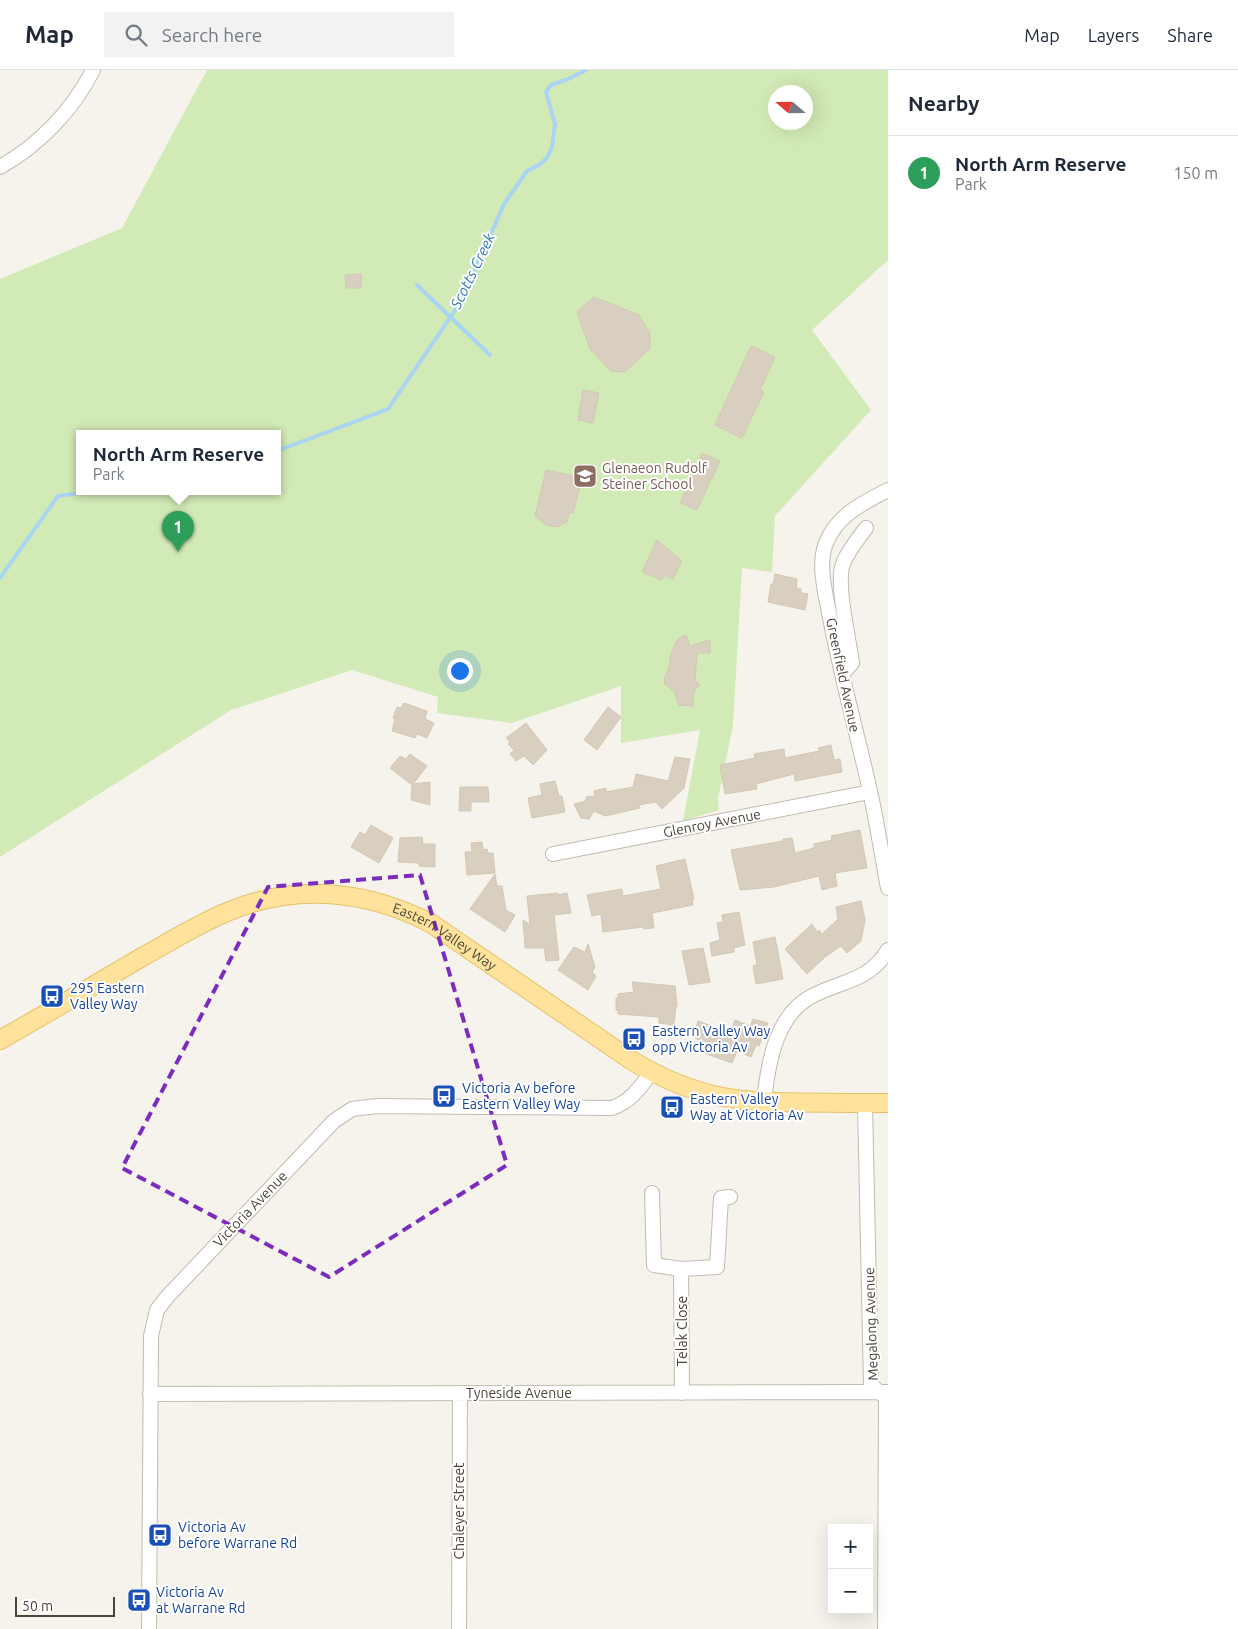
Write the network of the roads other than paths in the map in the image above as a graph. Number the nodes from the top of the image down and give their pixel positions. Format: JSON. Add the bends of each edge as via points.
{"nodes":[{"id":1,"x":93,"y":70,"type":"edge"},
{"id":2,"x":0,"y":167,"type":"edge"},
{"id":3,"x":888,"y":490,"type":"edge"},
{"id":4,"x":866,"y":528,"type":"dead end"},
{"id":5,"x":842,"y":674,"type":"junction"},
{"id":6,"x":870,"y":792,"type":"junction"},
{"id":7,"x":554,"y":854,"type":"dead end"},
{"id":8,"x":888,"y":888,"type":"edge"},
{"id":9,"x":888,"y":950,"type":"edge"},
{"id":10,"x":0,"y":1040,"type":"edge"},
{"id":11,"x":651,"y":1073,"type":"junction"},
{"id":12,"x":764,"y":1101,"type":"junction"},
{"id":13,"x":865,"y":1103,"type":"junction"},
{"id":14,"x":888,"y":1103,"type":"edge"},
{"id":15,"x":652,"y":1193,"type":"dead end"},
{"id":16,"x":730,"y":1197,"type":"dead end"},
{"id":17,"x":681,"y":1268,"type":"junction"},
{"id":18,"x":883,"y":1392,"type":"edge"},
{"id":19,"x":460,"y":1393,"type":"junction"},
{"id":20,"x":682,"y":1393,"type":"junction"},
{"id":21,"x":150,"y":1394,"type":"junction"},
{"id":22,"x":149,"y":1629,"type":"edge"},
{"id":23,"x":459,"y":1629,"type":"edge"},
{"id":24,"x":885,"y":1629,"type":"edge"}],
"edges":[{"from":1,"to":2,"type":"street","via":[[58,122]]},
{"from":3,"to":5,"type":"street","name":"Greenfield Avenue","via":[[852,510],[836,525],[826,543],[822,562],[824,582]]},
{"from":4,"to":5,"type":"street","via":[[842,567],[841,586],[852,663]]},
{"from":5,"to":6,"type":"street","name":"Greenfield Avenue"},
{"from":6,"to":7,"type":"street","name":"Glenroy Avenue"},
{"from":6,"to":8,"type":"street","name":"Greenfield Avenue"},
{"from":9,"to":12,"type":"street","via":[[882,960],[860,978],[815,994],[793,1010],[771,1055]]},
{"from":10,"to":11,"type":"main road","name":"Eastern Valley Way","via":[[187,932],[228,912],[279,897],[326,894],[384,903],[432,924]]},
{"from":11,"to":12,"type":"main road","name":"Eastern Valley Way","via":[[721,1097]]},
{"from":11,"to":21,"type":"street","name":"Victoria Avenue","via":[[632,1097],[612,1108],[377,1106],[352,1109],[343,1114],[157,1310],[152,1328]]},
{"from":12,"to":13,"type":"main road","name":"Eastern Valley Way"},
{"from":13,"to":14,"type":"main road","name":"Eastern Valley Way"},
{"from":13,"to":18,"type":"street","name":"Megalong Avenue","via":[[871,1385]]},
{"from":15,"to":17,"type":"street","via":[[654,1265]]},
{"from":16,"to":17,"type":"street","via":[[721,1198],[717,1267]]},
{"from":17,"to":20,"type":"street","name":"Telak Close"},
{"from":18,"to":20,"type":"street","name":"Tyneside Avenue"},
{"from":18,"to":24,"type":"street","name":"Megalong Avenue","via":[[886,1398]]},
{"from":19,"to":20,"type":"street","name":"Tyneside Avenue"},
{"from":19,"to":21,"type":"street","name":"Tyneside Avenue"},
{"from":19,"to":23,"type":"street","name":"Chaleyer Street"},
{"from":21,"to":22,"type":"street","name":"Victoria Avenue"}]}
